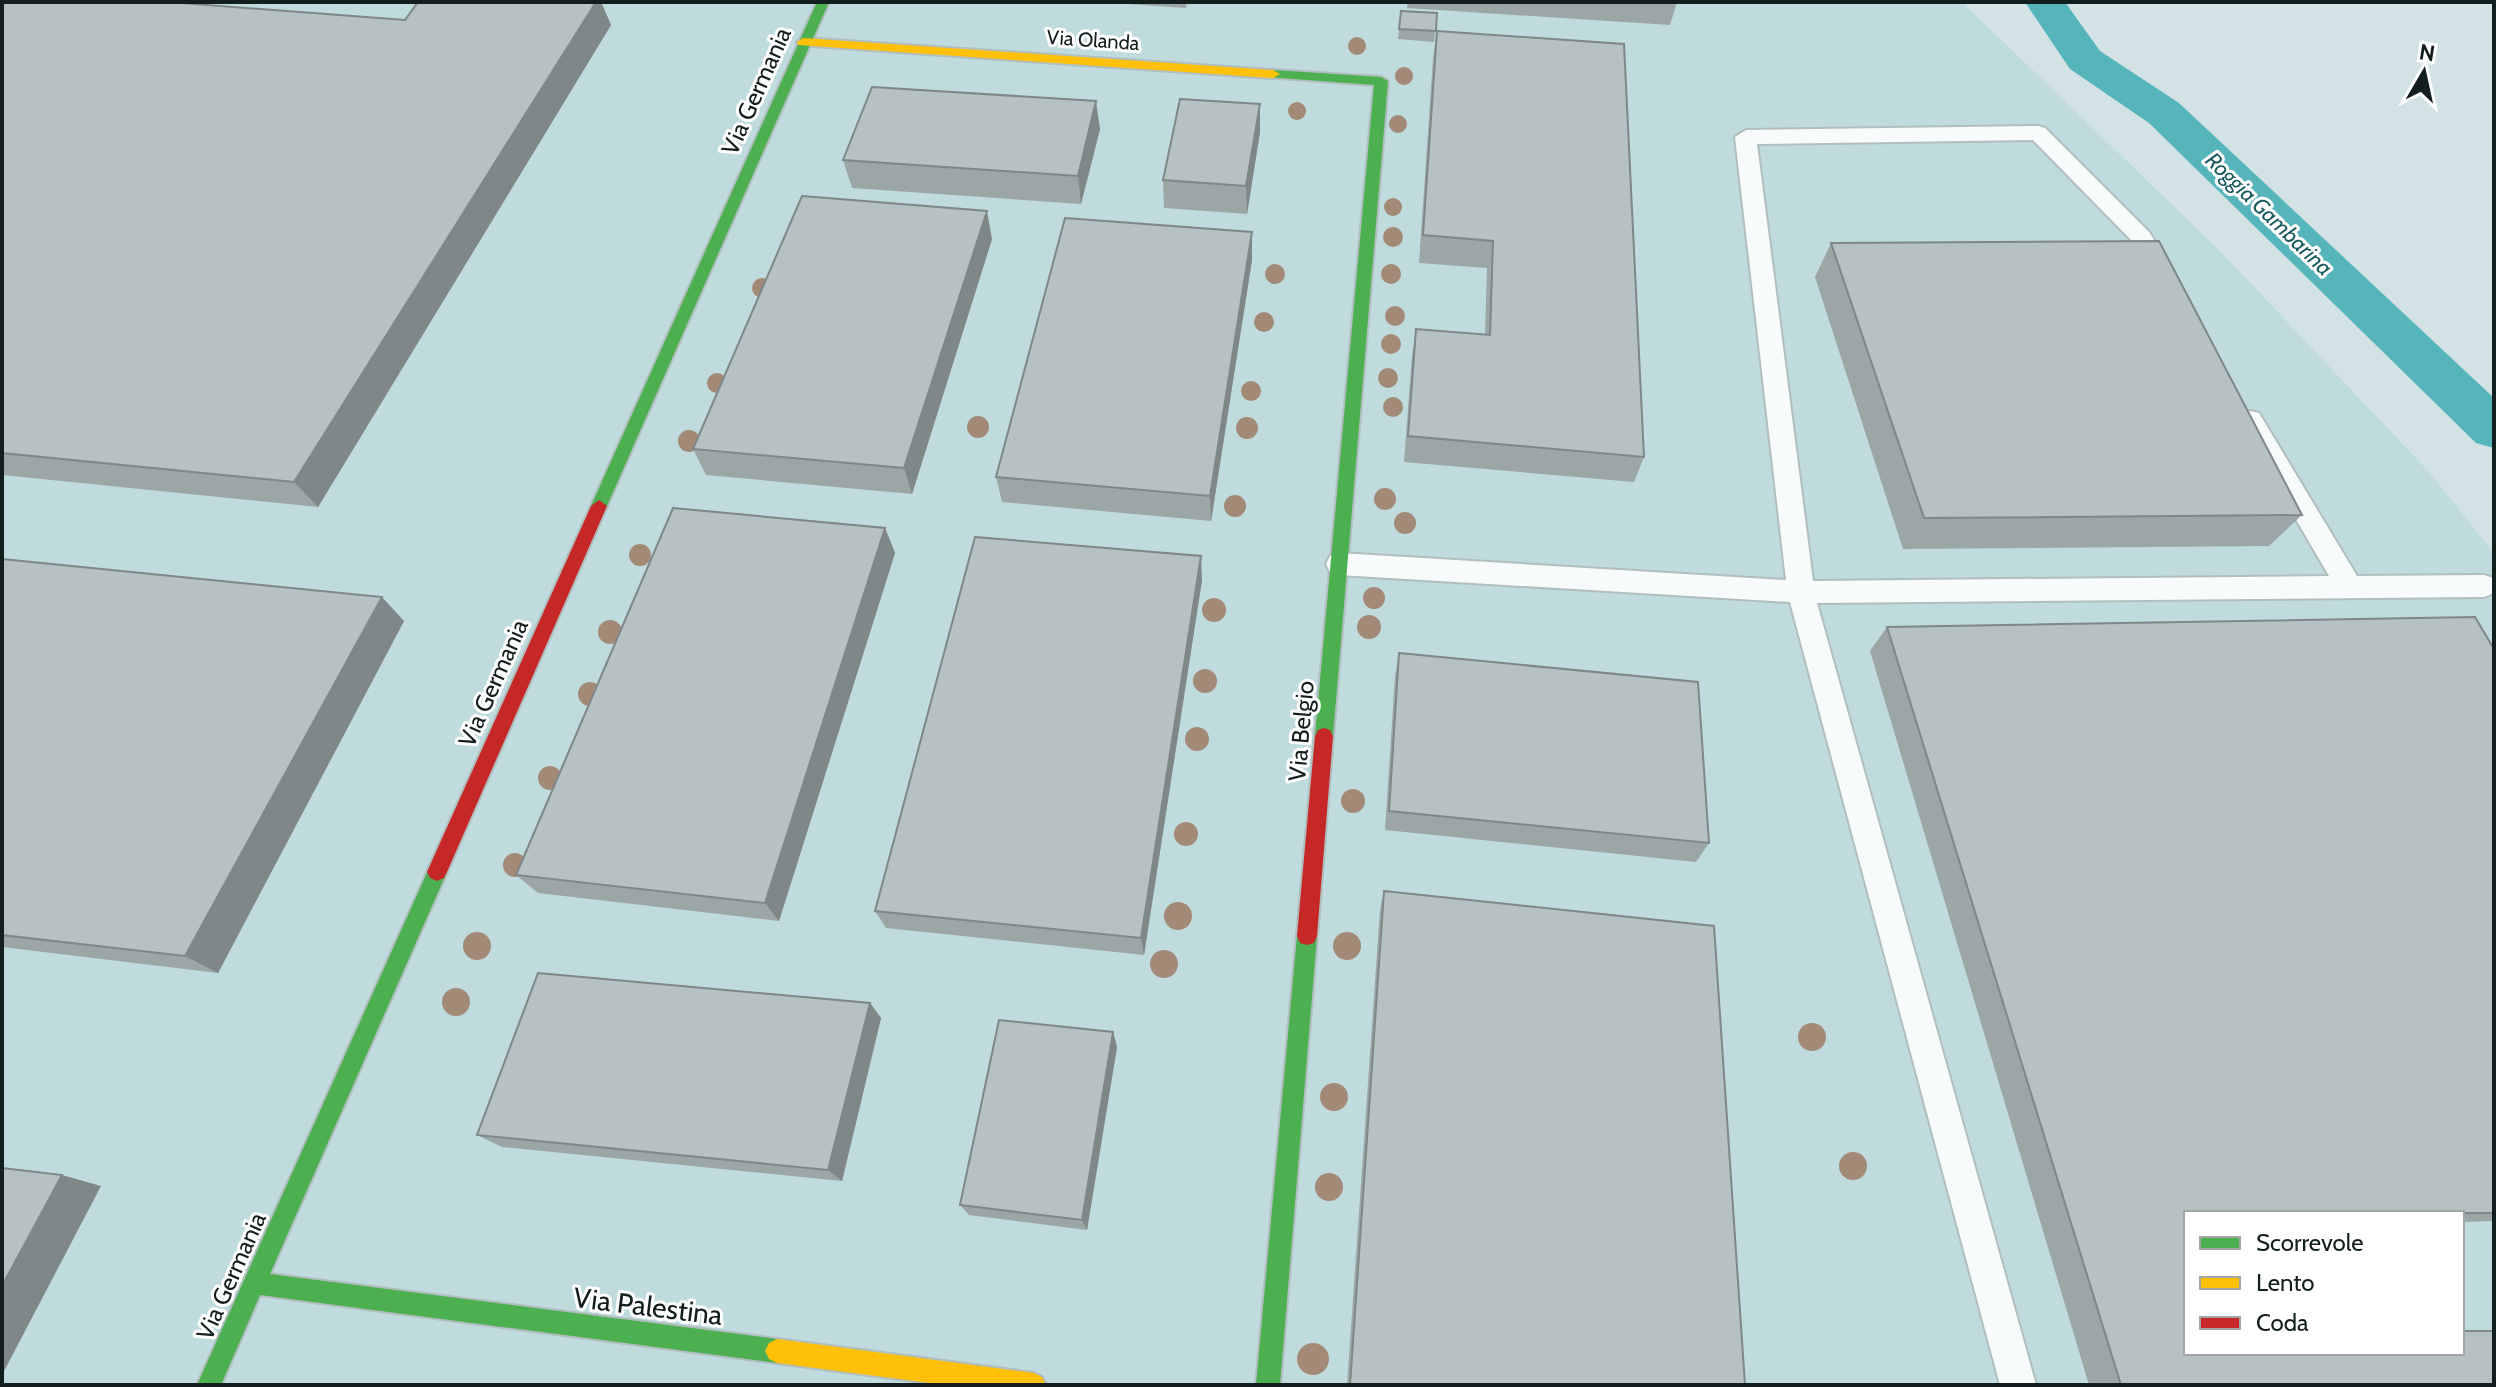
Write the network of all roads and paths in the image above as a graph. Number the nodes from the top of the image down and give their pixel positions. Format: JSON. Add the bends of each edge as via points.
{"nodes":[{"id":1,"x":823,"y":2,"type":"edge"},
{"id":2,"x":803,"y":42,"type":"junction"},
{"id":3,"x":1381,"y":81,"type":"joint"},
{"id":4,"x":2174,"y":292,"type":"edge"},
{"id":5,"x":2237,"y":399,"type":"edge"},
{"id":6,"x":1339,"y":564,"type":"junction"},
{"id":7,"x":2484,"y":586,"type":"dead end"},
{"id":8,"x":2349,"y":587,"type":"junction"},
{"id":9,"x":1801,"y":592,"type":"junction"},
{"id":10,"x":254,"y":1283,"type":"junction"},
{"id":11,"x":209,"y":1385,"type":"edge"},
{"id":12,"x":1034,"y":1385,"type":"edge"},
{"id":13,"x":1268,"y":1385,"type":"edge"},
{"id":14,"x":2018,"y":1385,"type":"edge"}],
"edges":[{"from":1,"to":2,"type":"street","name":"Via Germania"},
{"from":2,"to":3,"type":"street","name":"Via Olanda"},
{"from":2,"to":10,"type":"street","name":"Via Germania"},
{"from":3,"to":6,"type":"street","name":"Via Belgio"},
{"from":4,"to":9,"type":"lane","via":[[2142,238],[2038,133],[1746,137]]},
{"from":5,"to":8,"type":"lane"},
{"from":6,"to":9,"type":"lane"},
{"from":6,"to":13,"type":"street","name":"Via Belgio"},
{"from":7,"to":8,"type":"lane"},
{"from":8,"to":9,"type":"lane"},
{"from":9,"to":14,"type":"lane"},
{"from":10,"to":11,"type":"street","name":"Via Germania"},
{"from":10,"to":12,"type":"street","name":"Via Palestina"}]}
